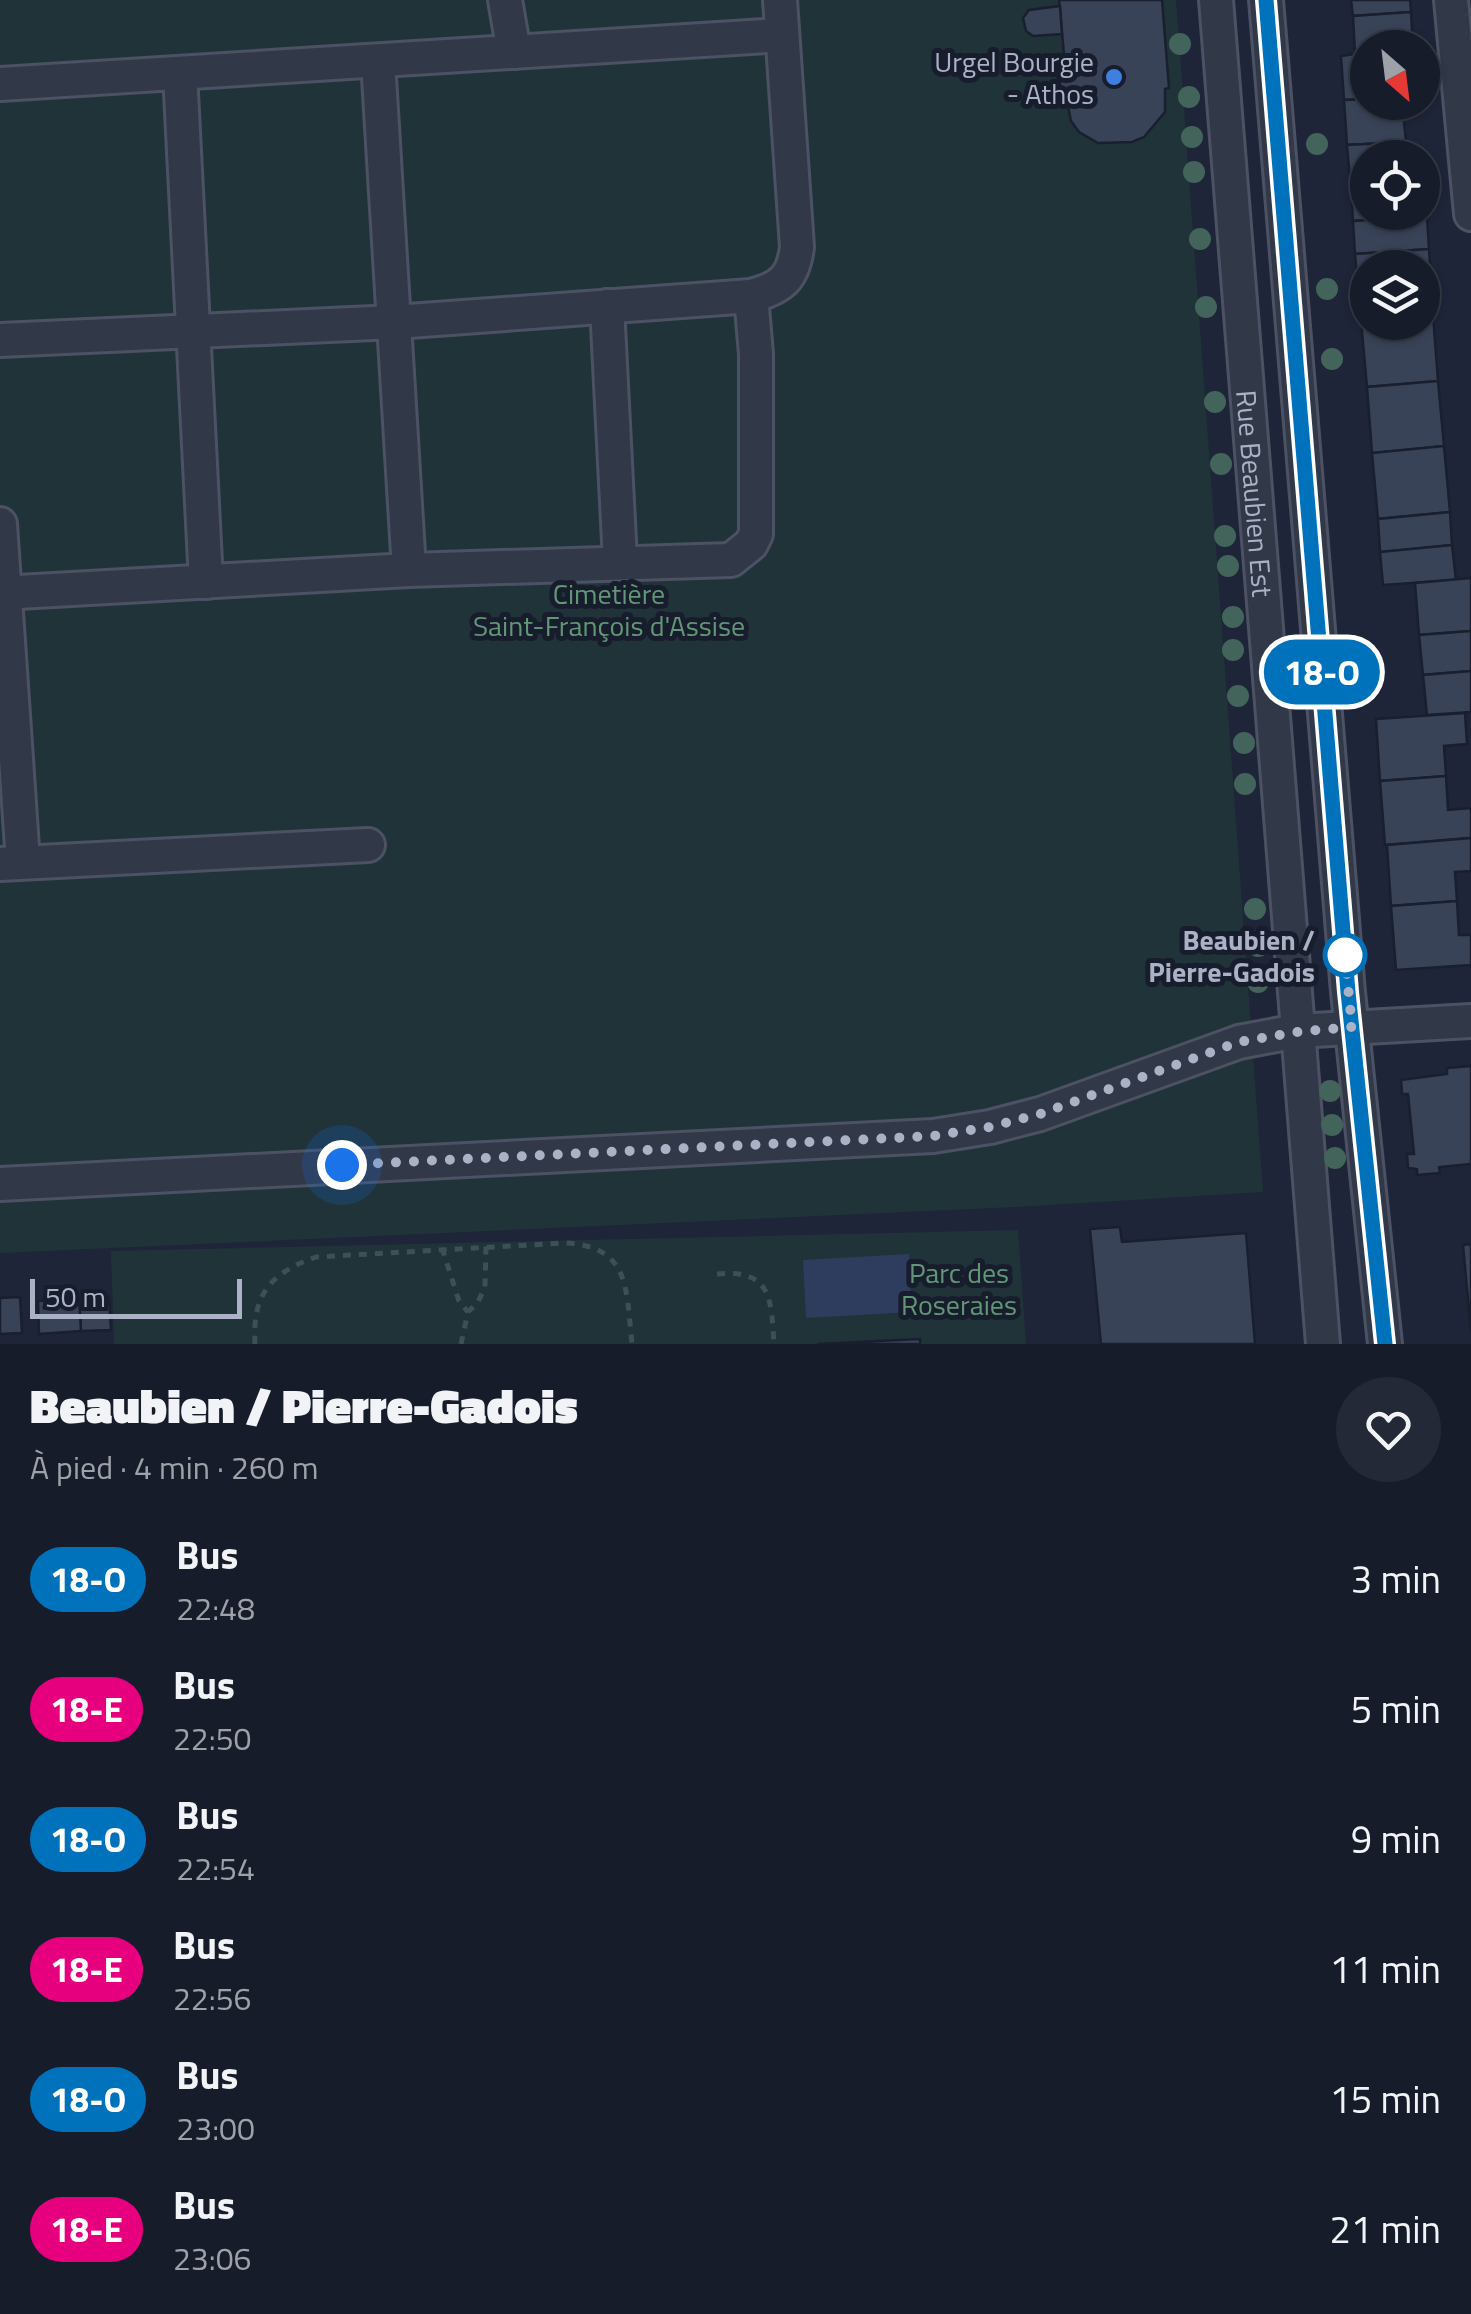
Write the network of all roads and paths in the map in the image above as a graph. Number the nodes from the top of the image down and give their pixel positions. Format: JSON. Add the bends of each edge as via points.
{"nodes":[{"id":1,"x":505,"y":0,"type":"edge"},
{"id":2,"x":780,"y":0,"type":"edge"},
{"id":3,"x":1216,"y":0,"type":"edge"},
{"id":4,"x":1266,"y":0,"type":"edge"},
{"id":5,"x":1451,"y":0,"type":"edge"},
{"id":6,"x":782,"y":35,"type":"junction"},
{"id":7,"x":514,"y":52,"type":"junction"},
{"id":8,"x":378,"y":61,"type":"junction"},
{"id":9,"x":180,"y":73,"type":"junction"},
{"id":10,"x":0,"y":84,"type":"edge"},
{"id":11,"x":1471,"y":214,"type":"edge"},
{"id":12,"x":751,"y":296,"type":"junction"},
{"id":13,"x":607,"y":306,"type":"junction"},
{"id":14,"x":395,"y":322,"type":"junction"},
{"id":15,"x":194,"y":332,"type":"junction"},
{"id":16,"x":0,"y":340,"type":"edge"},
{"id":17,"x":0,"y":524,"type":"edge"},
{"id":18,"x":620,"y":561,"type":"junction"},
{"id":19,"x":409,"y":570,"type":"junction"},
{"id":20,"x":206,"y":582,"type":"junction"},
{"id":21,"x":2,"y":593,"type":"edge"},
{"id":22,"x":1322,"y":680,"type":"junction"},
{"id":23,"x":1272,"y":684,"type":"junction"},
{"id":24,"x":368,"y":846,"type":"dead end"},
{"id":25,"x":12,"y":863,"type":"edge"},
{"id":26,"x":1471,"y":1021,"type":"edge"},
{"id":27,"x":1352,"y":1027,"type":"junction"},
{"id":28,"x":1297,"y":1032,"type":"junction"},
{"id":29,"x":0,"y":1184,"type":"edge"},
{"id":30,"x":486,"y":1246,"type":"junction"},
{"id":31,"x":442,"y":1248,"type":"junction"},
{"id":32,"x":717,"y":1274,"type":"dead end"},
{"id":33,"x":468,"y":1312,"type":"junction"},
{"id":34,"x":254,"y":1344,"type":"edge"},
{"id":35,"x":461,"y":1344,"type":"edge"},
{"id":36,"x":632,"y":1344,"type":"edge"},
{"id":37,"x":774,"y":1344,"type":"edge"},
{"id":38,"x":1322,"y":1344,"type":"edge"},
{"id":39,"x":1385,"y":1344,"type":"edge"}],
"edges":[{"from":1,"to":7,"type":"street"},
{"from":2,"to":6,"type":"street"},
{"from":3,"to":23,"type":"street","name":"Rue Beaubien Est"},
{"from":4,"to":22,"type":"street","name":"Rue Beaubien Est"},
{"from":5,"to":11,"type":"street"},
{"from":6,"to":7,"type":"street"},
{"from":6,"to":12,"type":"street","via":[[795,266],[772,290]]},
{"from":7,"to":8,"type":"street"},
{"from":8,"to":9,"type":"street"},
{"from":8,"to":14,"type":"street"},
{"from":9,"to":10,"type":"street"},
{"from":9,"to":15,"type":"street"},
{"from":12,"to":13,"type":"street"},
{"from":12,"to":18,"type":"street","via":[[757,520],[751,544],[716,563]]},
{"from":13,"to":14,"type":"street"},
{"from":13,"to":18,"type":"street"},
{"from":14,"to":15,"type":"street"},
{"from":14,"to":19,"type":"street"},
{"from":15,"to":16,"type":"street"},
{"from":15,"to":20,"type":"street"},
{"from":17,"to":21,"type":"street"},
{"from":18,"to":19,"type":"street"},
{"from":19,"to":20,"type":"street"},
{"from":20,"to":21,"type":"street"},
{"from":21,"to":25,"type":"street"},
{"from":22,"to":23,"type":"street"},
{"from":22,"to":27,"type":"street","name":"Rue Beaubien Est"},
{"from":23,"to":28,"type":"street","name":"Rue Beaubien Est"},
{"from":24,"to":25,"type":"street"},
{"from":26,"to":27,"type":"street"},
{"from":27,"to":28,"type":"street"},
{"from":27,"to":39,"type":"street","name":"Rue Beaubien Est"},
{"from":28,"to":29,"type":"street","via":[[1239,1042],[1040,1114],[933,1136]]},
{"from":28,"to":38,"type":"street","name":"Rue Beaubien Est"},
{"from":30,"to":31,"type":"path"},
{"from":30,"to":33,"type":"path","via":[[485,1288]]},
{"from":30,"to":36,"type":"path","via":[[565,1243],[603,1250],[617,1261],[623,1279]]},
{"from":31,"to":33,"type":"path"},
{"from":31,"to":34,"type":"path","via":[[331,1254],[296,1264],[266,1287],[255,1308]]},
{"from":32,"to":37,"type":"path","via":[[740,1272],[757,1281],[771,1307]]},
{"from":33,"to":35,"type":"path"}]}
